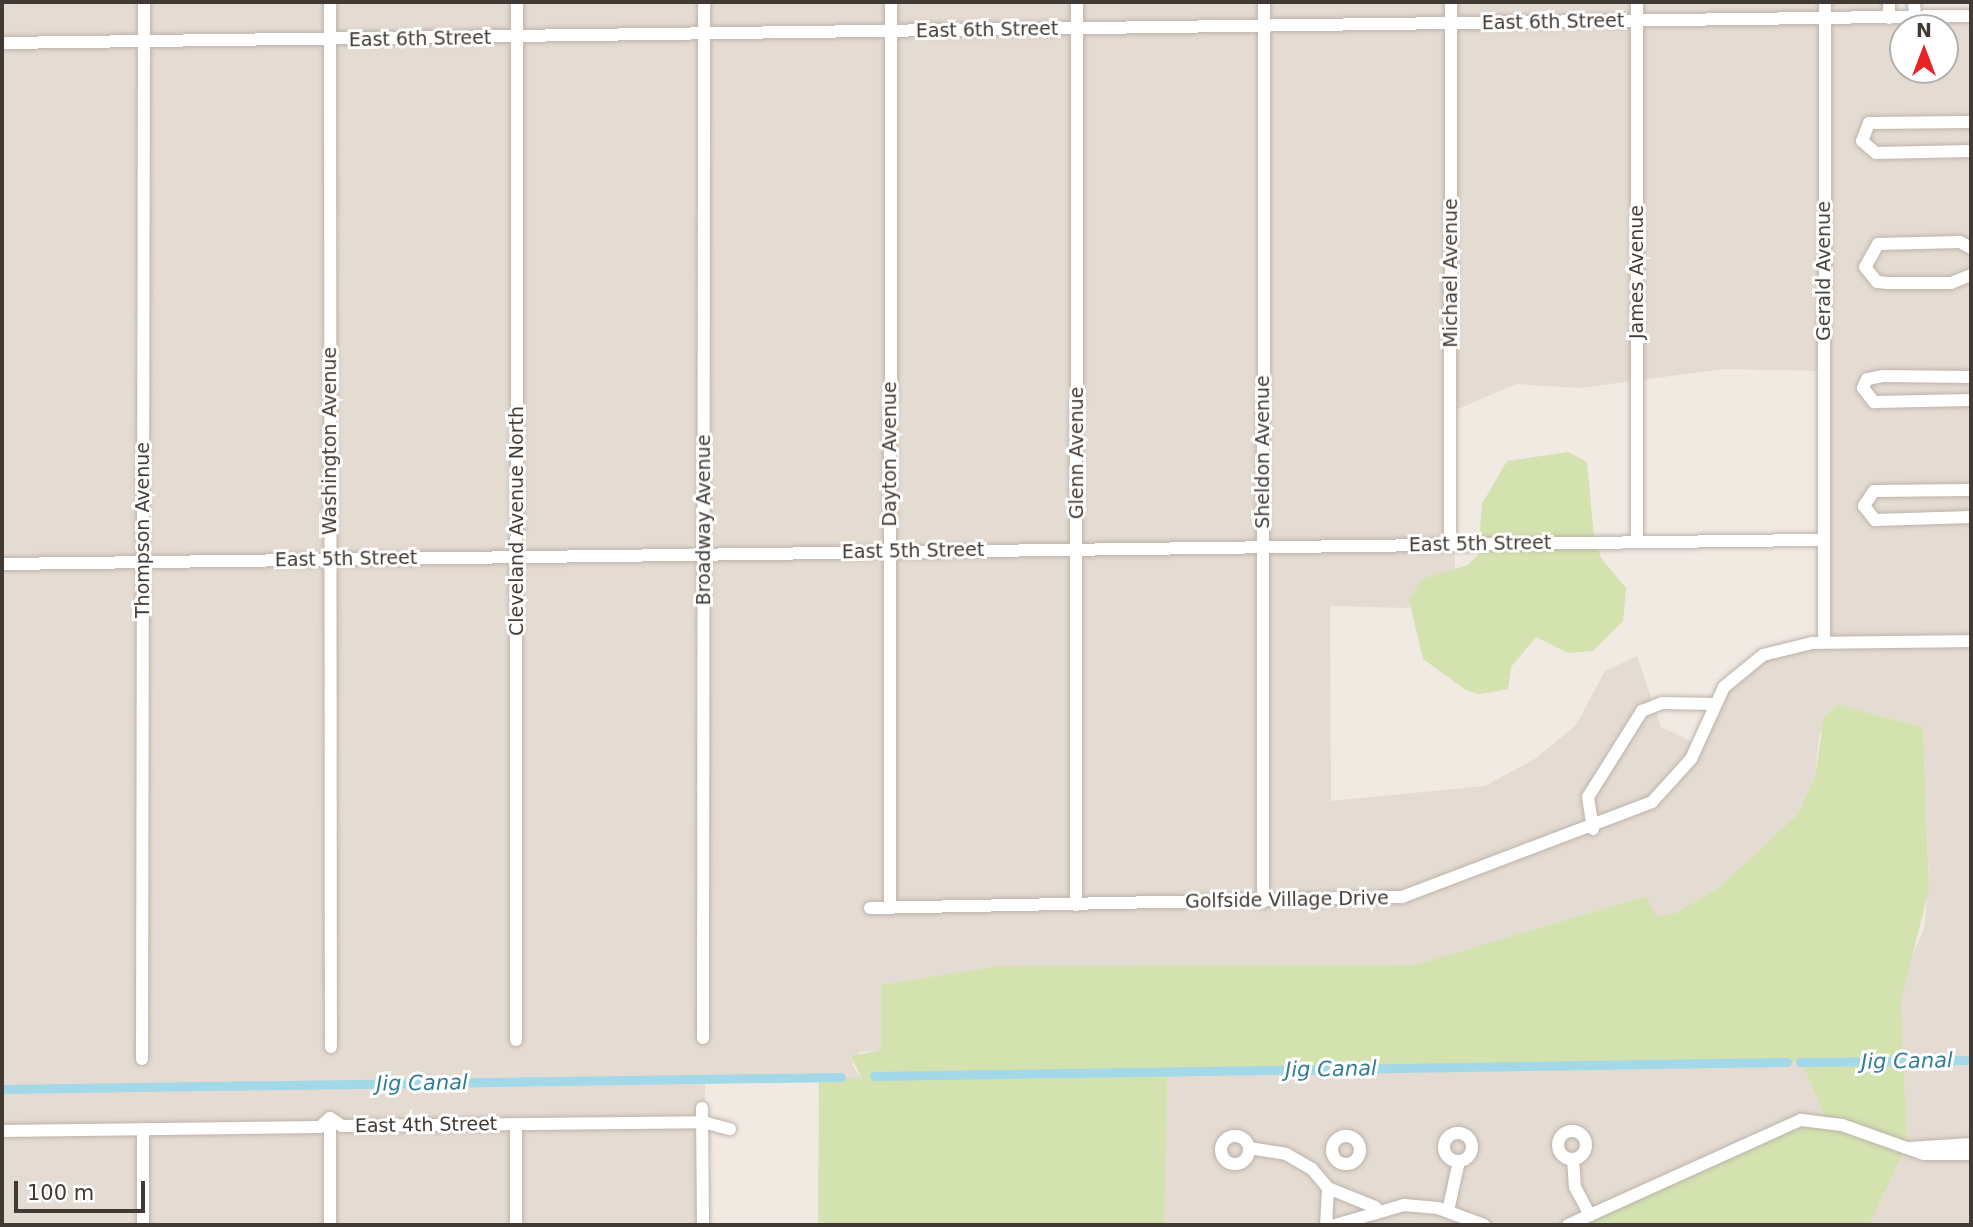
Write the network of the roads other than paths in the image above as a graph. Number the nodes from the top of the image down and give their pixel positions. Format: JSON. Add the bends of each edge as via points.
{"nodes":[{"id":1,"x":144,"y":2,"type":"edge"},
{"id":2,"x":330,"y":2,"type":"edge"},
{"id":3,"x":517,"y":2,"type":"edge"},
{"id":4,"x":704,"y":2,"type":"edge"},
{"id":5,"x":891,"y":2,"type":"edge"},
{"id":6,"x":1077,"y":2,"type":"edge"},
{"id":7,"x":1264,"y":2,"type":"edge"},
{"id":8,"x":1451,"y":2,"type":"edge"},
{"id":9,"x":1637,"y":2,"type":"edge"},
{"id":10,"x":1825,"y":2,"type":"edge"},
{"id":11,"x":1889,"y":18,"type":"edge"},
{"id":12,"x":1825,"y":19,"type":"junction"},
{"id":13,"x":1637,"y":21,"type":"junction"},
{"id":14,"x":1451,"y":23,"type":"junction"},
{"id":15,"x":1264,"y":26,"type":"junction"},
{"id":16,"x":1078,"y":29,"type":"junction"},
{"id":17,"x":891,"y":31,"type":"junction"},
{"id":18,"x":704,"y":35,"type":"junction"},
{"id":19,"x":517,"y":37,"type":"junction"},
{"id":20,"x":330,"y":40,"type":"junction"},
{"id":21,"x":144,"y":42,"type":"junction"},
{"id":22,"x":2,"y":43,"type":"edge"},
{"id":23,"x":1971,"y":122,"type":"edge"},
{"id":24,"x":1971,"y":151,"type":"edge"},
{"id":25,"x":1971,"y":248,"type":"edge"},
{"id":26,"x":1971,"y":275,"type":"edge"},
{"id":27,"x":1971,"y":377,"type":"edge"},
{"id":28,"x":1971,"y":400,"type":"edge"},
{"id":29,"x":1971,"y":490,"type":"edge"},
{"id":30,"x":1971,"y":517,"type":"edge"},
{"id":31,"x":1823,"y":540,"type":"junction"},
{"id":32,"x":1637,"y":541,"type":"junction"},
{"id":33,"x":1450,"y":544,"type":"junction"},
{"id":34,"x":1263,"y":546,"type":"junction"},
{"id":35,"x":1077,"y":549,"type":"junction"},
{"id":36,"x":890,"y":551,"type":"junction"},
{"id":37,"x":704,"y":554,"type":"junction"},
{"id":38,"x":517,"y":557,"type":"junction"},
{"id":39,"x":331,"y":559,"type":"junction"},
{"id":40,"x":143,"y":562,"type":"junction"},
{"id":41,"x":2,"y":564,"type":"edge"},
{"id":42,"x":1971,"y":640,"type":"edge"},
{"id":43,"x":1824,"y":642,"type":"junction"},
{"id":44,"x":1714,"y":704,"type":"junction"},
{"id":45,"x":1593,"y":829,"type":"junction"},
{"id":46,"x":1263,"y":902,"type":"junction"},
{"id":47,"x":1076,"y":905,"type":"junction"},
{"id":48,"x":890,"y":907,"type":"junction"},
{"id":49,"x":870,"y":908,"type":"dead end"},
{"id":50,"x":702,"y":1038,"type":"dead end"},
{"id":51,"x":516,"y":1040,"type":"dead end"},
{"id":52,"x":331,"y":1047,"type":"dead end"},
{"id":53,"x":142,"y":1059,"type":"dead end"},
{"id":54,"x":702,"y":1108,"type":"dead end"},
{"id":55,"x":330,"y":1118,"type":"junction"},
{"id":56,"x":703,"y":1122,"type":"junction"},
{"id":57,"x":516,"y":1124,"type":"junction"},
{"id":58,"x":143,"y":1129,"type":"junction"},
{"id":59,"x":730,"y":1129,"type":"dead end"},
{"id":60,"x":2,"y":1131,"type":"edge"},
{"id":61,"x":1971,"y":1144,"type":"edge"},
{"id":62,"x":1249,"y":1148,"type":"dead end"},
{"id":63,"x":1904,"y":1149,"type":"junction"},
{"id":64,"x":1971,"y":1154,"type":"edge"},
{"id":65,"x":1573,"y":1159,"type":"dead end"},
{"id":66,"x":1337,"y":1160,"type":"dead end"},
{"id":67,"x":1459,"y":1161,"type":"dead end"},
{"id":68,"x":1324,"y":1183,"type":"junction"},
{"id":69,"x":1379,"y":1208,"type":"junction"},
{"id":70,"x":1448,"y":1211,"type":"junction"},
{"id":71,"x":1590,"y":1215,"type":"junction"},
{"id":72,"x":143,"y":1225,"type":"edge"},
{"id":73,"x":330,"y":1225,"type":"edge"},
{"id":74,"x":516,"y":1225,"type":"edge"},
{"id":75,"x":704,"y":1225,"type":"edge"},
{"id":76,"x":1326,"y":1225,"type":"edge"},
{"id":77,"x":1335,"y":1225,"type":"edge"},
{"id":78,"x":1484,"y":1225,"type":"edge"},
{"id":79,"x":1568,"y":1225,"type":"edge"}],
"edges":[{"from":1,"to":21,"type":"street","name":"Thompson Avenue"},
{"from":2,"to":20,"type":"street","name":"Washington Avenue"},
{"from":3,"to":19,"type":"street","name":"Cleveland Avenue North"},
{"from":4,"to":18,"type":"street","name":"Broadway Avenue"},
{"from":5,"to":17,"type":"street","name":"Dayton Avenue"},
{"from":6,"to":16,"type":"street","name":"Glenn Avenue"},
{"from":7,"to":15,"type":"street","name":"Sheldon Avenue"},
{"from":8,"to":14,"type":"street","name":"Michael Avenue"},
{"from":9,"to":13,"type":"street","name":"James Avenue"},
{"from":10,"to":12,"type":"street","name":"Gerald Avenue"},
{"from":11,"to":12,"type":"street","name":"East 6th Street"},
{"from":12,"to":13,"type":"street","name":"East 6th Street"},
{"from":12,"to":31,"type":"street","name":"Gerald Avenue"},
{"from":13,"to":14,"type":"street","name":"East 6th Street"},
{"from":13,"to":32,"type":"street","name":"James Avenue"},
{"from":14,"to":15,"type":"street","name":"East 6th Street"},
{"from":14,"to":33,"type":"street","name":"Michael Avenue"},
{"from":15,"to":16,"type":"street","name":"East 6th Street"},
{"from":15,"to":34,"type":"street","name":"Sheldon Avenue"},
{"from":16,"to":17,"type":"street","name":"East 6th Street"},
{"from":16,"to":35,"type":"street","name":"Glenn Avenue"},
{"from":17,"to":18,"type":"street","name":"East 6th Street"},
{"from":17,"to":36,"type":"street","name":"Dayton Avenue"},
{"from":18,"to":19,"type":"street","name":"East 6th Street"},
{"from":18,"to":37,"type":"street","name":"Broadway Avenue"},
{"from":19,"to":20,"type":"street","name":"East 6th Street"},
{"from":19,"to":38,"type":"street","name":"Cleveland Avenue North"},
{"from":20,"to":21,"type":"street","name":"East 6th Street"},
{"from":20,"to":39,"type":"street","name":"Washington Avenue"},
{"from":21,"to":22,"type":"street","name":"East 6th Street"},
{"from":21,"to":40,"type":"street","name":"Thompson Avenue"},
{"from":23,"to":24,"type":"street","via":[[1877,122],[1863,131],[1862,141],[1876,153]]},
{"from":25,"to":26,"type":"street","via":[[1960,242],[1878,244],[1865,267],[1877,282],[1888,283],[1951,283]]},
{"from":27,"to":28,"type":"street","via":[[1883,376],[1867,379],[1863,388],[1874,402]]},
{"from":29,"to":30,"type":"street","via":[[1874,491],[1864,506],[1875,520]]},
{"from":31,"to":32,"type":"street","name":"East 5th Street"},
{"from":31,"to":43,"type":"street","name":"Gerald Avenue"},
{"from":32,"to":33,"type":"street","name":"East 5th Street"},
{"from":33,"to":34,"type":"street","name":"East 5th Street"},
{"from":34,"to":35,"type":"street","name":"East 5th Street"},
{"from":34,"to":46,"type":"street","name":"Sheldon Avenue"},
{"from":35,"to":36,"type":"street","name":"East 5th Street"},
{"from":35,"to":47,"type":"street","name":"Glenn Avenue"},
{"from":36,"to":37,"type":"street","name":"East 5th Street"},
{"from":36,"to":48,"type":"street","name":"Dayton Avenue"},
{"from":37,"to":38,"type":"street","name":"East 5th Street"},
{"from":37,"to":50,"type":"street","name":"Broadway Avenue"},
{"from":38,"to":39,"type":"street","name":"East 5th Street"},
{"from":38,"to":51,"type":"street","name":"Cleveland Avenue North"},
{"from":39,"to":40,"type":"street","name":"East 5th Street"},
{"from":39,"to":52,"type":"street","name":"Washington Avenue"},
{"from":40,"to":41,"type":"street","name":"East 5th Street"},
{"from":40,"to":53,"type":"street","name":"Thompson Avenue"},
{"from":42,"to":43,"type":"street"},
{"from":43,"to":44,"type":"street","via":[[1754,660]]},
{"from":44,"to":45,"type":"street","name":"Golfside Village Drive","via":[[1697,749],[1669,787],[1633,813]]},
{"from":44,"to":45,"type":"street","via":[[1662,703],[1642,711],[1588,797]]},
{"from":45,"to":46,"type":"street","name":"Golfside Village Drive","via":[[1402,897]]},
{"from":46,"to":47,"type":"street","name":"Golfside Village Drive"},
{"from":47,"to":48,"type":"street","name":"Golfside Village Drive"},
{"from":48,"to":49,"type":"street","name":"Golfside Village Drive"},
{"from":54,"to":56,"type":"street"},
{"from":55,"to":57,"type":"street","name":"East 4th Street","via":[[342,1126]]},
{"from":55,"to":58,"type":"street","name":"East 4th Street","via":[[320,1127]]},
{"from":55,"to":73,"type":"street"},
{"from":56,"to":57,"type":"street","name":"East 4th Street"},
{"from":56,"to":59,"type":"street","name":"East 4th Street"},
{"from":56,"to":75,"type":"street"},
{"from":57,"to":74,"type":"street"},
{"from":58,"to":60,"type":"street","name":"East 4th Street"},
{"from":58,"to":72,"type":"street"},
{"from":61,"to":63,"type":"street"},
{"from":62,"to":68,"type":"street","via":[[1294,1158]]},
{"from":63,"to":64,"type":"street"},
{"from":63,"to":71,"type":"street","via":[[1842,1125],[1801,1120]]},
{"from":65,"to":71,"type":"street","via":[[1575,1187]]},
{"from":66,"to":68,"type":"street"},
{"from":67,"to":70,"type":"street"},
{"from":68,"to":69,"type":"street","via":[[1344,1199]]},
{"from":68,"to":76,"type":"street"},
{"from":69,"to":70,"type":"street"},
{"from":69,"to":77,"type":"street"},
{"from":70,"to":78,"type":"street"},
{"from":71,"to":79,"type":"street"}]}
